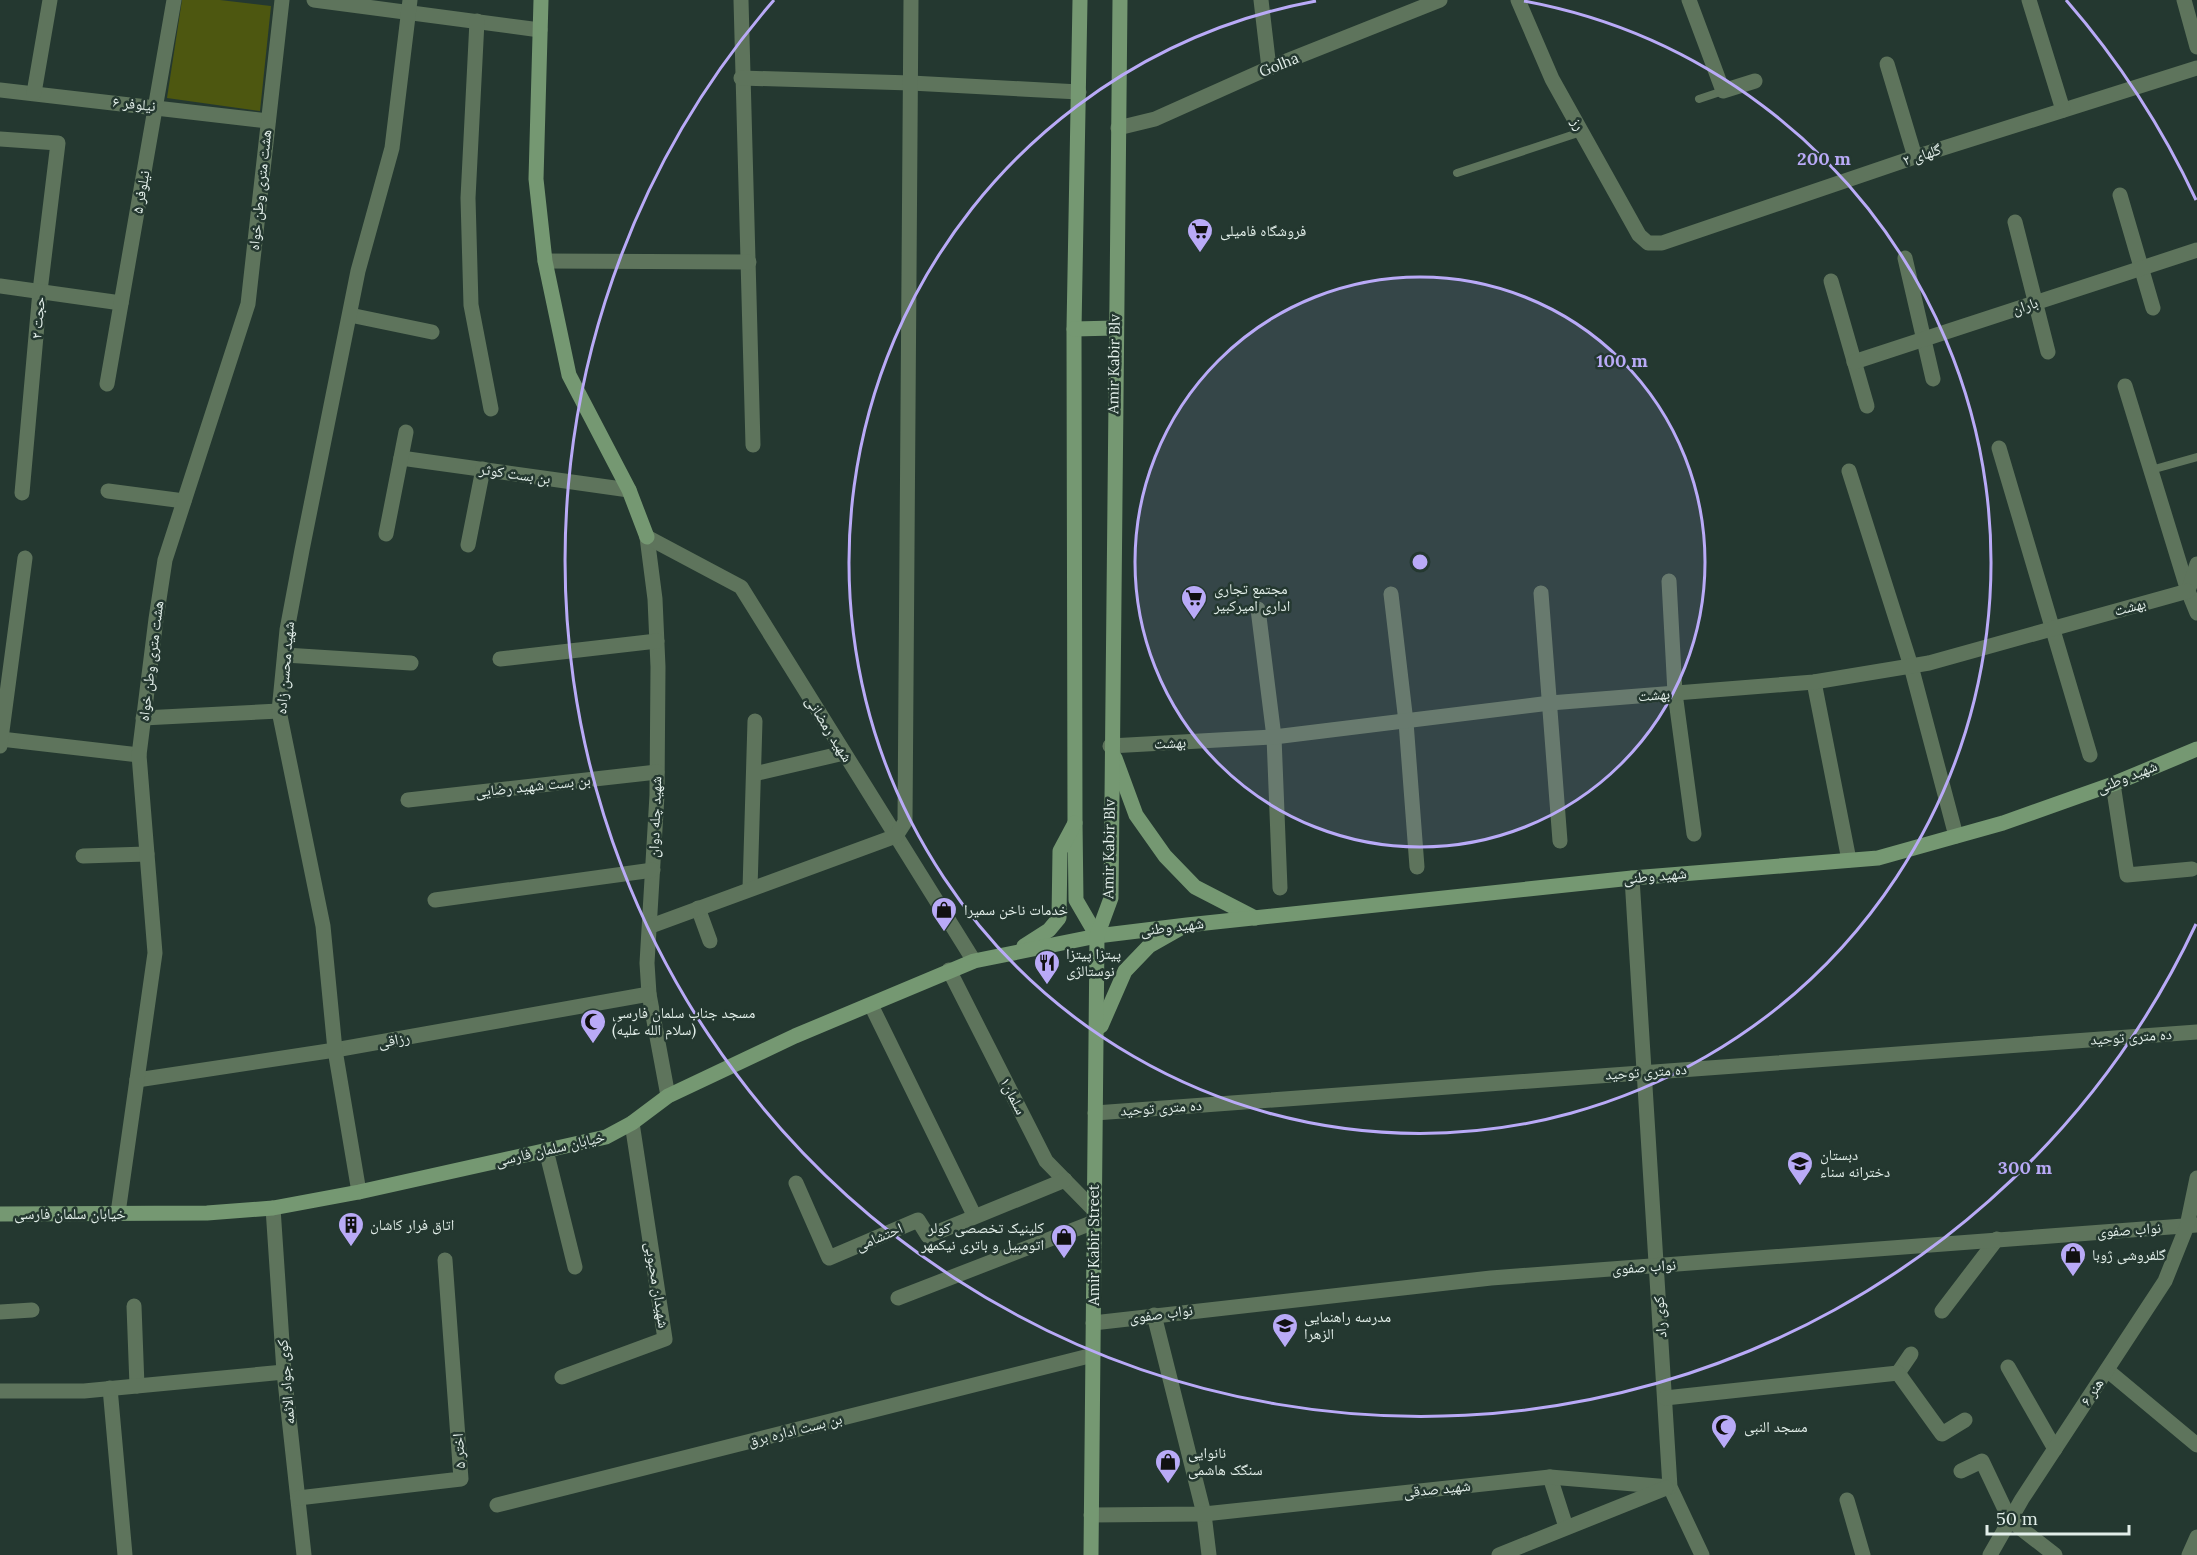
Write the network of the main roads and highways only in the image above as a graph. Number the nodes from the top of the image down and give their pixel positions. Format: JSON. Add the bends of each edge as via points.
{"nodes":[{"id":1,"x":541,"y":0,"type":"edge"},
{"id":2,"x":1080,"y":0,"type":"edge"},
{"id":3,"x":1120,"y":0,"type":"edge"},
{"id":4,"x":1074,"y":328,"type":"junction"},
{"id":5,"x":1115,"y":328,"type":"junction"},
{"id":6,"x":647,"y":537,"type":"road end"},
{"id":7,"x":1110,"y":746,"type":"junction"},
{"id":8,"x":2197,"y":749,"type":"edge"},
{"id":9,"x":1075,"y":823,"type":"junction"},
{"id":10,"x":1255,"y":918,"type":"junction"},
{"id":11,"x":1187,"y":925,"type":"junction"},
{"id":12,"x":1096,"y":936,"type":"junction"},
{"id":13,"x":1013,"y":952,"type":"junction"},
{"id":14,"x":1096,"y":1046,"type":"junction"},
{"id":15,"x":0,"y":1214,"type":"edge"},
{"id":16,"x":1091,"y":1555,"type":"edge"}],
"edges":[{"from":1,"to":6,"type":"main road","via":[[536,179],[545,261],[569,375],[629,490]]},
{"from":2,"to":4,"type":"main road","name":"Amir Kabir Blv"},
{"from":3,"to":5,"type":"main road","name":"Amir Kabir Blv"},
{"from":4,"to":5,"type":"main road"},
{"from":4,"to":9,"type":"main road","name":"Amir Kabir Blv"},
{"from":5,"to":7,"type":"main road","name":"Amir Kabir Blv"},
{"from":7,"to":10,"type":"main road","via":[[1136,815],[1165,856],[1195,887]]},
{"from":7,"to":12,"type":"main road","name":"Amir Kabir Blv","via":[[1111,898]]},
{"from":8,"to":10,"type":"main road","name":"شهید وطنی","via":[[2114,784],[2003,823],[1878,858],[1632,878]]},
{"from":9,"to":12,"type":"main road","name":"Amir Kabir Blv","via":[[1076,900]]},
{"from":9,"to":13,"type":"main road","via":[[1059,851],[1059,918],[1049,930]]},
{"from":10,"to":11,"type":"main road","name":"شهید وطنی"},
{"from":11,"to":12,"type":"main road","name":"شهید وطنی"},
{"from":11,"to":14,"type":"main road","via":[[1149,946],[1125,971],[1104,1014]]},
{"from":12,"to":13,"type":"main road","name":"خیابان سلمان فارسی"},
{"from":12,"to":14,"type":"main road","name":"Amir Kabir Street"},
{"from":13,"to":15,"type":"main road","name":"خیابان سلمان فارسی","via":[[949,970],[795,1036],[668,1096],[606,1137],[273,1208]]},
{"from":14,"to":16,"type":"main road","name":"Amir Kabir Street"}]}
